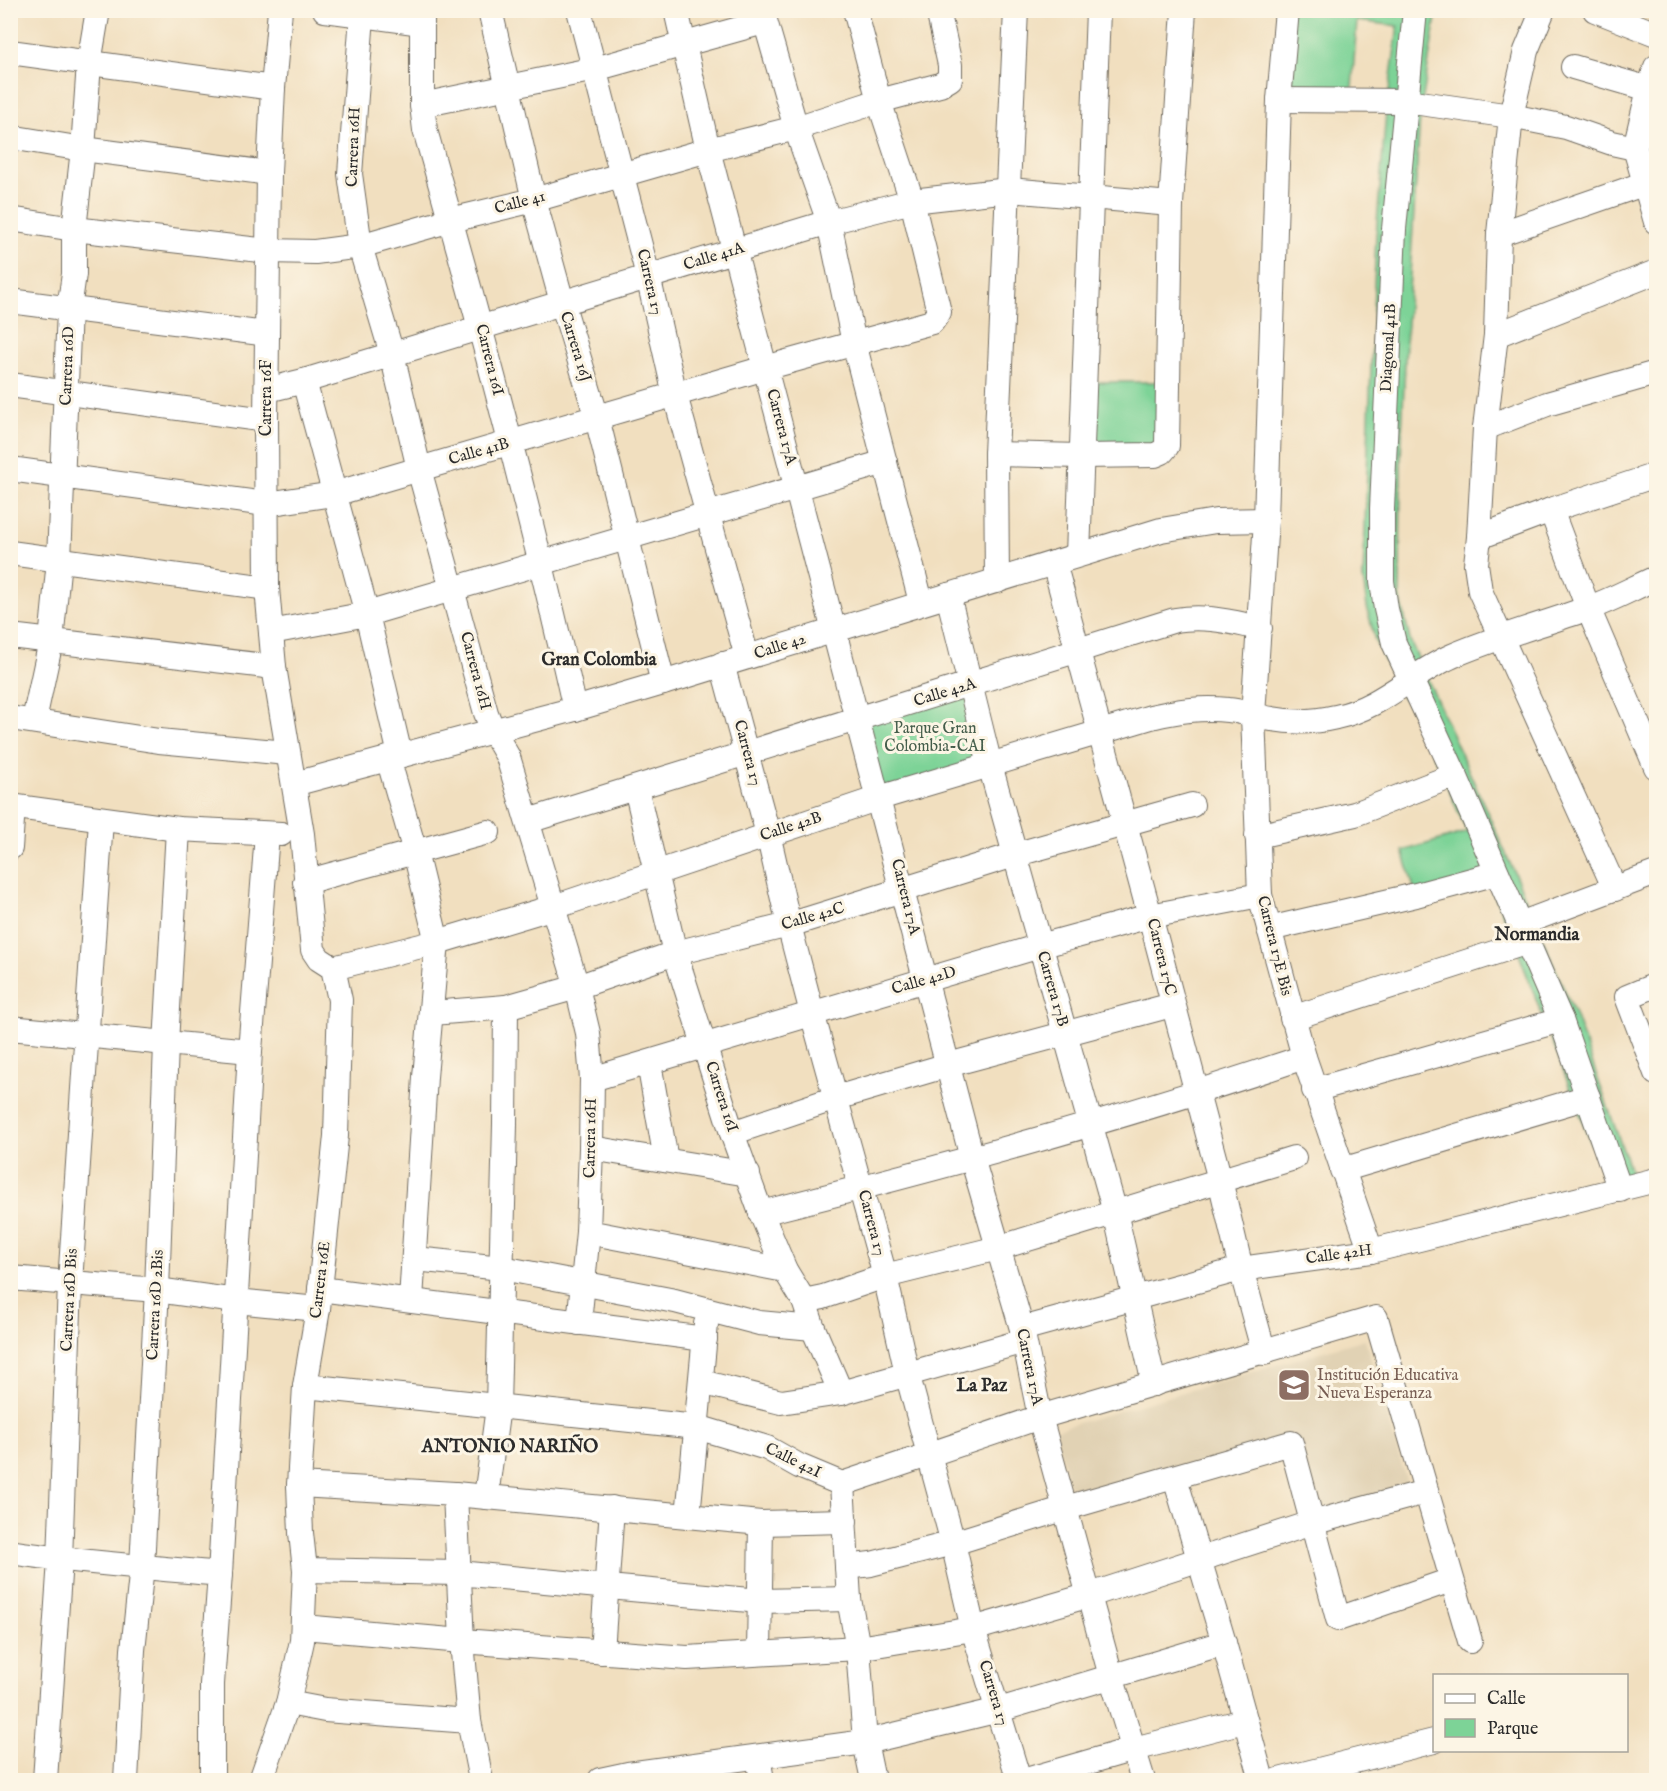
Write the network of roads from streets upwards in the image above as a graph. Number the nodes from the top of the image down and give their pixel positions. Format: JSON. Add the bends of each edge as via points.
{"nodes":[{"id":1,"x":98,"y":10,"type":"edge"},
{"id":2,"x":280,"y":10,"type":"edge"},
{"id":3,"x":325,"y":10,"type":"edge"},
{"id":4,"x":490,"y":10,"type":"edge"},
{"id":5,"x":579,"y":10,"type":"edge"},
{"id":6,"x":676,"y":10,"type":"edge"},
{"id":7,"x":855,"y":10,"type":"edge"},
{"id":8,"x":938,"y":10,"type":"edge"},
{"id":9,"x":1016,"y":10,"type":"edge"},
{"id":10,"x":1098,"y":10,"type":"edge"},
{"id":11,"x":1184,"y":10,"type":"edge"},
{"id":12,"x":1287,"y":10,"type":"edge"},
{"id":13,"x":1415,"y":10,"type":"edge"},
{"id":14,"x":1543,"y":10,"type":"edge"},
{"id":15,"x":1595,"y":10,"type":"edge"},
{"id":16,"x":362,"y":16,"type":"junction"},
{"id":17,"x":763,"y":16,"type":"edge"},
{"id":18,"x":422,"y":17,"type":"edge"},
{"id":19,"x":1656,"y":34,"type":"edge"},
{"id":20,"x":684,"y":44,"type":"junction"},
{"id":21,"x":10,"y":52,"type":"edge"},
{"id":22,"x":89,"y":63,"type":"junction"},
{"id":23,"x":1573,"y":67,"type":"dead end"},
{"id":24,"x":1656,"y":67,"type":"edge"},
{"id":25,"x":595,"y":69,"type":"junction"},
{"id":26,"x":507,"y":87,"type":"junction"},
{"id":27,"x":273,"y":88,"type":"junction"},
{"id":28,"x":1649,"y":89,"type":"junction"},
{"id":29,"x":1279,"y":100,"type":"junction"},
{"id":30,"x":879,"y":101,"type":"junction"},
{"id":31,"x":1406,"y":101,"type":"junction"},
{"id":32,"x":422,"y":105,"type":"junction"},
{"id":33,"x":1511,"y":116,"type":"junction"},
{"id":34,"x":796,"y":128,"type":"junction"},
{"id":35,"x":10,"y":137,"type":"edge"},
{"id":36,"x":83,"y":148,"type":"junction"},
{"id":37,"x":1635,"y":148,"type":"junction"},
{"id":38,"x":708,"y":150,"type":"junction"},
{"id":39,"x":269,"y":172,"type":"junction"},
{"id":40,"x":622,"y":173,"type":"junction"},
{"id":41,"x":1651,"y":183,"type":"edge"},
{"id":42,"x":1009,"y":190,"type":"junction"},
{"id":43,"x":1092,"y":196,"type":"junction"},
{"id":44,"x":534,"y":200,"type":"junction"},
{"id":45,"x":912,"y":201,"type":"junction"},
{"id":46,"x":1171,"y":204,"type":"junction"},
{"id":47,"x":10,"y":219,"type":"edge"},
{"id":48,"x":451,"y":220,"type":"junction"},
{"id":49,"x":829,"y":222,"type":"junction"},
{"id":50,"x":1656,"y":222,"type":"edge"},
{"id":51,"x":74,"y":229,"type":"junction"},
{"id":52,"x":1499,"y":234,"type":"junction"},
{"id":53,"x":360,"y":246,"type":"junction"},
{"id":54,"x":268,"y":251,"type":"junction"},
{"id":55,"x":735,"y":251,"type":"junction"},
{"id":56,"x":1656,"y":272,"type":"edge"},
{"id":57,"x":648,"y":276,"type":"junction"},
{"id":58,"x":10,"y":301,"type":"edge"},
{"id":59,"x":562,"y":302,"type":"junction"},
{"id":60,"x":69,"y":309,"type":"junction"},
{"id":61,"x":480,"y":326,"type":"junction"},
{"id":62,"x":267,"y":334,"type":"junction"},
{"id":63,"x":1496,"y":335,"type":"junction"},
{"id":64,"x":854,"y":343,"type":"junction"},
{"id":65,"x":392,"y":354,"type":"junction"},
{"id":66,"x":765,"y":368,"type":"junction"},
{"id":67,"x":1656,"y":373,"type":"edge"},
{"id":68,"x":304,"y":381,"type":"junction"},
{"id":69,"x":10,"y":385,"type":"edge"},
{"id":70,"x":267,"y":390,"type":"junction"},
{"id":71,"x":68,"y":392,"type":"junction"},
{"id":72,"x":675,"y":395,"type":"junction"},
{"id":73,"x":597,"y":418,"type":"junction"},
{"id":74,"x":266,"y":420,"type":"junction"},
{"id":75,"x":1485,"y":428,"type":"junction"},
{"id":76,"x":510,"y":443,"type":"junction"},
{"id":77,"x":996,"y":454,"type":"junction"},
{"id":78,"x":1081,"y":456,"type":"junction"},
{"id":79,"x":885,"y":462,"type":"junction"},
{"id":80,"x":10,"y":469,"type":"edge"},
{"id":81,"x":420,"y":469,"type":"junction"},
{"id":82,"x":1656,"y":475,"type":"edge"},
{"id":83,"x":64,"y":476,"type":"junction"},
{"id":84,"x":798,"y":490,"type":"junction"},
{"id":85,"x":334,"y":494,"type":"junction"},
{"id":86,"x":266,"y":504,"type":"junction"},
{"id":87,"x":1551,"y":510,"type":"junction"},
{"id":88,"x":709,"y":514,"type":"junction"},
{"id":89,"x":1266,"y":520,"type":"junction"},
{"id":90,"x":1479,"y":537,"type":"junction"},
{"id":91,"x":628,"y":539,"type":"junction"},
{"id":92,"x":10,"y":553,"type":"edge"},
{"id":93,"x":1078,"y":555,"type":"junction"},
{"id":94,"x":60,"y":560,"type":"junction"},
{"id":95,"x":542,"y":563,"type":"junction"},
{"id":96,"x":1054,"y":563,"type":"junction"},
{"id":97,"x":1656,"y":578,"type":"edge"},
{"id":98,"x":997,"y":581,"type":"junction"},
{"id":99,"x":267,"y":588,"type":"junction"},
{"id":100,"x":454,"y":590,"type":"junction"},
{"id":101,"x":948,"y":595,"type":"junction"},
{"id":102,"x":921,"y":602,"type":"junction"},
{"id":103,"x":1588,"y":608,"type":"junction"},
{"id":104,"x":367,"y":614,"type":"junction"},
{"id":105,"x":1260,"y":628,"type":"junction"},
{"id":106,"x":835,"y":629,"type":"junction"},
{"id":107,"x":271,"y":632,"type":"junction"},
{"id":108,"x":10,"y":636,"type":"edge"},
{"id":109,"x":1502,"y":636,"type":"junction"},
{"id":110,"x":51,"y":641,"type":"junction"},
{"id":111,"x":1077,"y":651,"type":"junction"},
{"id":112,"x":747,"y":657,"type":"junction"},
{"id":113,"x":722,"y":664,"type":"junction"},
{"id":114,"x":274,"y":667,"type":"junction"},
{"id":115,"x":1411,"y":681,"type":"junction"},
{"id":116,"x":663,"y":683,"type":"junction"},
{"id":117,"x":970,"y":685,"type":"junction"},
{"id":118,"x":575,"y":709,"type":"junction"},
{"id":119,"x":1253,"y":715,"type":"junction"},
{"id":120,"x":10,"y":718,"type":"edge"},
{"id":121,"x":858,"y":719,"type":"junction"},
{"id":122,"x":34,"y":720,"type":"junction"},
{"id":123,"x":493,"y":731,"type":"junction"},
{"id":124,"x":1099,"y":733,"type":"junction"},
{"id":125,"x":287,"y":753,"type":"junction"},
{"id":126,"x":747,"y":753,"type":"junction"},
{"id":127,"x":394,"y":756,"type":"junction"},
{"id":128,"x":990,"y":765,"type":"junction"},
{"id":129,"x":1656,"y":767,"type":"edge"},
{"id":130,"x":1455,"y":775,"type":"junction"},
{"id":131,"x":294,"y":784,"type":"junction"},
{"id":132,"x":636,"y":789,"type":"junction"},
{"id":133,"x":879,"y":798,"type":"junction"},
{"id":134,"x":1192,"y":805,"type":"dead end"},
{"id":135,"x":12,"y":806,"type":"edge"},
{"id":136,"x":101,"y":820,"type":"junction"},
{"id":137,"x":528,"y":821,"type":"junction"},
{"id":138,"x":1124,"y":823,"type":"junction"},
{"id":139,"x":178,"y":829,"type":"junction"},
{"id":140,"x":488,"y":832,"type":"dead end"},
{"id":141,"x":267,"y":834,"type":"junction"},
{"id":142,"x":302,"y":834,"type":"junction"},
{"id":143,"x":768,"y":834,"type":"junction"},
{"id":144,"x":1257,"y":836,"type":"junction"},
{"id":145,"x":10,"y":848,"type":"edge"},
{"id":146,"x":415,"y":852,"type":"junction"},
{"id":147,"x":1014,"y":855,"type":"junction"},
{"id":148,"x":655,"y":873,"type":"junction"},
{"id":149,"x":1497,"y":873,"type":"junction"},
{"id":150,"x":1656,"y":873,"type":"edge"},
{"id":151,"x":305,"y":882,"type":"junction"},
{"id":152,"x":1615,"y":889,"type":"junction"},
{"id":153,"x":903,"y":890,"type":"junction"},
{"id":154,"x":1260,"y":895,"type":"junction"},
{"id":155,"x":554,"y":907,"type":"junction"},
{"id":156,"x":1150,"y":916,"type":"junction"},
{"id":157,"x":789,"y":925,"type":"junction"},
{"id":158,"x":1269,"y":929,"type":"junction"},
{"id":159,"x":1524,"y":933,"type":"junction"},
{"id":160,"x":437,"y":942,"type":"junction"},
{"id":161,"x":1040,"y":946,"type":"junction"},
{"id":162,"x":675,"y":953,"type":"junction"},
{"id":163,"x":333,"y":968,"type":"junction"},
{"id":164,"x":926,"y":981,"type":"junction"},
{"id":165,"x":1656,"y":985,"type":"edge"},
{"id":166,"x":577,"y":987,"type":"junction"},
{"id":167,"x":1172,"y":1005,"type":"junction"},
{"id":168,"x":506,"y":1006,"type":"junction"},
{"id":169,"x":432,"y":1013,"type":"junction"},
{"id":170,"x":812,"y":1013,"type":"junction"},
{"id":171,"x":1292,"y":1018,"type":"junction"},
{"id":172,"x":1561,"y":1020,"type":"junction"},
{"id":173,"x":10,"y":1028,"type":"edge"},
{"id":174,"x":1066,"y":1034,"type":"junction"},
{"id":175,"x":85,"y":1036,"type":"junction"},
{"id":176,"x":166,"y":1044,"type":"junction"},
{"id":177,"x":704,"y":1045,"type":"junction"},
{"id":178,"x":250,"y":1051,"type":"junction"},
{"id":179,"x":1304,"y":1057,"type":"junction"},
{"id":180,"x":650,"y":1063,"type":"junction"},
{"id":181,"x":948,"y":1065,"type":"junction"},
{"id":182,"x":1656,"y":1073,"type":"edge"},
{"id":183,"x":592,"y":1079,"type":"junction"},
{"id":184,"x":1314,"y":1090,"type":"junction"},
{"id":185,"x":1196,"y":1094,"type":"junction"},
{"id":186,"x":1588,"y":1097,"type":"junction"},
{"id":187,"x":836,"y":1098,"type":"junction"},
{"id":188,"x":1091,"y":1125,"type":"junction"},
{"id":189,"x":732,"y":1133,"type":"junction"},
{"id":190,"x":591,"y":1148,"type":"junction"},
{"id":191,"x":972,"y":1158,"type":"junction"},
{"id":192,"x":1294,"y":1158,"type":"dead end"},
{"id":193,"x":666,"y":1160,"type":"junction"},
{"id":194,"x":1342,"y":1170,"type":"junction"},
{"id":195,"x":748,"y":1174,"type":"junction"},
{"id":196,"x":1220,"y":1180,"type":"junction"},
{"id":197,"x":1656,"y":1180,"type":"edge"},
{"id":198,"x":861,"y":1188,"type":"junction"},
{"id":199,"x":1620,"y":1190,"type":"junction"},
{"id":200,"x":1115,"y":1212,"type":"junction"},
{"id":201,"x":761,"y":1213,"type":"junction"},
{"id":202,"x":588,"y":1232,"type":"junction"},
{"id":203,"x":998,"y":1248,"type":"junction"},
{"id":204,"x":1371,"y":1251,"type":"junction"},
{"id":205,"x":415,"y":1259,"type":"junction"},
{"id":206,"x":502,"y":1268,"type":"junction"},
{"id":207,"x":1240,"y":1269,"type":"junction"},
{"id":208,"x":785,"y":1270,"type":"junction"},
{"id":209,"x":885,"y":1276,"type":"junction"},
{"id":210,"x":10,"y":1278,"type":"edge"},
{"id":211,"x":70,"y":1283,"type":"junction"},
{"id":212,"x":583,"y":1283,"type":"junction"},
{"id":213,"x":157,"y":1290,"type":"junction"},
{"id":214,"x":1135,"y":1297,"type":"junction"},
{"id":215,"x":319,"y":1299,"type":"junction"},
{"id":216,"x":411,"y":1300,"type":"junction"},
{"id":217,"x":236,"y":1301,"type":"junction"},
{"id":218,"x":804,"y":1301,"type":"junction"},
{"id":219,"x":707,"y":1310,"type":"junction"},
{"id":220,"x":501,"y":1311,"type":"junction"},
{"id":221,"x":579,"y":1323,"type":"junction"},
{"id":222,"x":813,"y":1328,"type":"junction"},
{"id":223,"x":1023,"y":1335,"type":"junction"},
{"id":224,"x":705,"y":1339,"type":"junction"},
{"id":225,"x":1264,"y":1353,"type":"junction"},
{"id":226,"x":908,"y":1373,"type":"junction"},
{"id":227,"x":701,"y":1382,"type":"junction"},
{"id":228,"x":1154,"y":1384,"type":"junction"},
{"id":229,"x":305,"y":1386,"type":"junction"},
{"id":230,"x":841,"y":1393,"type":"junction"},
{"id":231,"x":498,"y":1407,"type":"junction"},
{"id":232,"x":1040,"y":1417,"type":"junction"},
{"id":233,"x":697,"y":1427,"type":"junction"},
{"id":234,"x":930,"y":1454,"type":"junction"},
{"id":235,"x":1175,"y":1478,"type":"junction"},
{"id":236,"x":842,"y":1484,"type":"junction"},
{"id":237,"x":299,"y":1485,"type":"junction"},
{"id":238,"x":1425,"y":1492,"type":"junction"},
{"id":239,"x":455,"y":1494,"type":"junction"},
{"id":240,"x":486,"y":1497,"type":"junction"},
{"id":241,"x":612,"y":1508,"type":"junction"},
{"id":242,"x":1066,"y":1508,"type":"junction"},
{"id":243,"x":688,"y":1516,"type":"junction"},
{"id":244,"x":845,"y":1521,"type":"junction"},
{"id":245,"x":761,"y":1523,"type":"junction"},
{"id":246,"x":1312,"y":1523,"type":"junction"},
{"id":247,"x":953,"y":1542,"type":"junction"},
{"id":248,"x":10,"y":1552,"type":"edge"},
{"id":249,"x":1200,"y":1559,"type":"junction"},
{"id":250,"x":60,"y":1560,"type":"junction"},
{"id":251,"x":142,"y":1566,"type":"junction"},
{"id":252,"x":847,"y":1567,"type":"junction"},
{"id":253,"x":305,"y":1570,"type":"junction"},
{"id":254,"x":458,"y":1573,"type":"junction"},
{"id":255,"x":220,"y":1574,"type":"junction"},
{"id":256,"x":1451,"y":1580,"type":"junction"},
{"id":257,"x":606,"y":1588,"type":"junction"},
{"id":258,"x":1089,"y":1595,"type":"junction"},
{"id":259,"x":849,"y":1599,"type":"junction"},
{"id":260,"x":760,"y":1600,"type":"junction"},
{"id":261,"x":303,"y":1627,"type":"junction"},
{"id":262,"x":973,"y":1629,"type":"junction"},
{"id":263,"x":462,"y":1641,"type":"junction"},
{"id":264,"x":1470,"y":1641,"type":"dead end"},
{"id":265,"x":1224,"y":1643,"type":"junction"},
{"id":266,"x":858,"y":1648,"type":"junction"},
{"id":267,"x":602,"y":1652,"type":"junction"},
{"id":268,"x":759,"y":1653,"type":"junction"},
{"id":269,"x":1111,"y":1676,"type":"junction"},
{"id":270,"x":288,"y":1703,"type":"junction"},
{"id":271,"x":999,"y":1710,"type":"junction"},
{"id":272,"x":469,"y":1720,"type":"junction"},
{"id":273,"x":1244,"y":1720,"type":"junction"},
{"id":274,"x":1433,"y":1741,"type":"edge"},
{"id":275,"x":865,"y":1742,"type":"junction"},
{"id":276,"x":1134,"y":1749,"type":"junction"},
{"id":277,"x":758,"y":1757,"type":"junction"},
{"id":278,"x":629,"y":1777,"type":"edge"},
{"id":279,"x":45,"y":1780,"type":"edge"},
{"id":280,"x":126,"y":1780,"type":"edge"},
{"id":281,"x":212,"y":1780,"type":"edge"},
{"id":282,"x":261,"y":1780,"type":"edge"},
{"id":283,"x":481,"y":1780,"type":"edge"},
{"id":284,"x":600,"y":1780,"type":"edge"},
{"id":285,"x":762,"y":1780,"type":"edge"},
{"id":286,"x":873,"y":1780,"type":"edge"},
{"id":287,"x":1019,"y":1780,"type":"edge"},
{"id":288,"x":1026,"y":1780,"type":"edge"},
{"id":289,"x":1143,"y":1780,"type":"edge"},
{"id":290,"x":1262,"y":1780,"type":"edge"},
{"id":291,"x":1279,"y":1780,"type":"edge"}],
"edges":[{"from":1,"to":22,"type":"street","name":"Carrera 16D"},
{"from":2,"to":27,"type":"street","name":"Carrera 16F"},
{"from":3,"to":16,"type":"street"},
{"from":4,"to":26,"type":"street","name":"Carrera 16J"},
{"from":5,"to":25,"type":"street","name":"Carrera 17"},
{"from":6,"to":20,"type":"street","name":"Carrera 17A"},
{"from":7,"to":30,"type":"street"},
{"from":8,"to":30,"type":"street","name":"Calle 41","via":[[950,79]]},
{"from":9,"to":42,"type":"street"},
{"from":10,"to":43,"type":"street"},
{"from":11,"to":46,"type":"street"},
{"from":12,"to":29,"type":"street","name":"Carrera 17E Bis"},
{"from":13,"to":31,"type":"street","name":"Diagonal 41B"},
{"from":14,"to":33,"type":"street","via":[[1526,51]]},
{"from":15,"to":19,"type":"street"},
{"from":16,"to":18,"type":"street"},
{"from":16,"to":53,"type":"street","name":"Carrera 16H","via":[[350,174]]},
{"from":17,"to":20,"type":"street"},
{"from":17,"to":34,"type":"street"},
{"from":18,"to":32,"type":"street","name":"Carrera 16I"},
{"from":20,"to":25,"type":"street"},
{"from":20,"to":38,"type":"street","name":"Carrera 17A"},
{"from":21,"to":22,"type":"street"},
{"from":22,"to":27,"type":"street"},
{"from":22,"to":36,"type":"street","name":"Carrera 16D"},
{"from":23,"to":28,"type":"street"},
{"from":24,"to":28,"type":"street"},
{"from":25,"to":26,"type":"street"},
{"from":25,"to":40,"type":"street","name":"Carrera 17"},
{"from":26,"to":32,"type":"street"},
{"from":26,"to":44,"type":"street","name":"Carrera 16J"},
{"from":27,"to":39,"type":"street","name":"Carrera 16F"},
{"from":28,"to":37,"type":"street"},
{"from":29,"to":31,"type":"street"},
{"from":29,"to":89,"type":"street","name":"Carrera 17E Bis"},
{"from":30,"to":34,"type":"street","name":"Calle 41"},
{"from":30,"to":45,"type":"street"},
{"from":31,"to":33,"type":"street"},
{"from":31,"to":115,"type":"street","name":"Diagonal 41B","via":[[1394,229],[1382,580],[1394,643]]},
{"from":32,"to":48,"type":"street","name":"Carrera 16I","via":[[425,130]]},
{"from":33,"to":37,"type":"street","via":[[1566,127]]},
{"from":33,"to":52,"type":"street"},
{"from":34,"to":38,"type":"street","name":"Calle 41"},
{"from":34,"to":49,"type":"street"},
{"from":35,"to":36,"type":"street"},
{"from":36,"to":39,"type":"street"},
{"from":36,"to":51,"type":"street","name":"Carrera 16D"},
{"from":37,"to":41,"type":"street"},
{"from":38,"to":40,"type":"street","name":"Calle 41"},
{"from":38,"to":55,"type":"street","name":"Carrera 17A"},
{"from":39,"to":54,"type":"street","name":"Carrera 16F"},
{"from":40,"to":44,"type":"street","name":"Calle 41"},
{"from":40,"to":57,"type":"street","name":"Carrera 17"},
{"from":41,"to":50,"type":"street"},
{"from":41,"to":52,"type":"street"},
{"from":42,"to":43,"type":"street","name":"Calle 41A"},
{"from":42,"to":45,"type":"street","name":"Calle 41A"},
{"from":42,"to":77,"type":"street"},
{"from":43,"to":46,"type":"street","name":"Calle 41A"},
{"from":43,"to":78,"type":"street"},
{"from":44,"to":48,"type":"street","name":"Calle 41"},
{"from":44,"to":59,"type":"street","name":"Carrera 16J"},
{"from":45,"to":49,"type":"street","name":"Calle 41A"},
{"from":45,"to":64,"type":"street","name":"Calle 41B","via":[[939,312],[937,318]]},
{"from":46,"to":78,"type":"street","via":[[1167,446],[1155,455]]},
{"from":47,"to":51,"type":"street","name":"Calle 41"},
{"from":48,"to":53,"type":"street","name":"Calle 41"},
{"from":48,"to":61,"type":"street","name":"Carrera 16I"},
{"from":49,"to":55,"type":"street","name":"Calle 41A"},
{"from":49,"to":64,"type":"street"},
{"from":51,"to":54,"type":"street","name":"Calle 41"},
{"from":51,"to":60,"type":"street","name":"Carrera 16D"},
{"from":52,"to":63,"type":"street"},
{"from":53,"to":54,"type":"street","name":"Calle 41","via":[[315,252]]},
{"from":53,"to":65,"type":"street","name":"Carrera 16H"},
{"from":54,"to":62,"type":"street","name":"Carrera 16F"},
{"from":55,"to":57,"type":"street","name":"Calle 41A"},
{"from":55,"to":66,"type":"street","name":"Carrera 17A"},
{"from":56,"to":63,"type":"street"},
{"from":57,"to":59,"type":"street","name":"Calle 41A"},
{"from":57,"to":72,"type":"street","name":"Carrera 17"},
{"from":58,"to":60,"type":"street"},
{"from":59,"to":61,"type":"street","name":"Calle 41A"},
{"from":59,"to":73,"type":"street","name":"Carrera 16J"},
{"from":60,"to":62,"type":"street"},
{"from":60,"to":71,"type":"street","name":"Carrera 16D"},
{"from":61,"to":65,"type":"street","name":"Calle 41A"},
{"from":61,"to":76,"type":"street","name":"Carrera 16I"},
{"from":62,"to":70,"type":"street","name":"Carrera 16F"},
{"from":63,"to":75,"type":"street"},
{"from":64,"to":66,"type":"street","name":"Calle 41B"},
{"from":64,"to":79,"type":"street"},
{"from":65,"to":68,"type":"street","name":"Calle 41A"},
{"from":65,"to":81,"type":"street","name":"Carrera 16H"},
{"from":66,"to":72,"type":"street","name":"Calle 41B"},
{"from":66,"to":84,"type":"street","name":"Carrera 17A"},
{"from":67,"to":75,"type":"street","via":[[1547,404]]},
{"from":68,"to":70,"type":"street","name":"Calle 41A"},
{"from":68,"to":85,"type":"street"},
{"from":69,"to":71,"type":"street"},
{"from":70,"to":74,"type":"street","name":"Carrera 16F"},
{"from":71,"to":74,"type":"street"},
{"from":71,"to":83,"type":"street","name":"Carrera 16D"},
{"from":72,"to":73,"type":"street","name":"Calle 41B"},
{"from":72,"to":88,"type":"street","name":"Carrera 17"},
{"from":73,"to":76,"type":"street","name":"Calle 41B"},
{"from":73,"to":91,"type":"street","name":"Carrera 16J"},
{"from":74,"to":86,"type":"street","name":"Carrera 16F"},
{"from":75,"to":90,"type":"street"},
{"from":76,"to":81,"type":"street","name":"Calle 41B"},
{"from":76,"to":95,"type":"street","name":"Carrera 16I"},
{"from":77,"to":78,"type":"street"},
{"from":77,"to":98,"type":"street"},
{"from":78,"to":93,"type":"street"},
{"from":79,"to":84,"type":"street"},
{"from":79,"to":102,"type":"street"},
{"from":80,"to":83,"type":"street","name":"Calle 41B"},
{"from":81,"to":85,"type":"street","name":"Calle 41B"},
{"from":81,"to":100,"type":"street","name":"Carrera 16H"},
{"from":82,"to":87,"type":"street"},
{"from":83,"to":86,"type":"street","name":"Calle 41B"},
{"from":83,"to":94,"type":"street","name":"Carrera 16D"},
{"from":84,"to":88,"type":"street"},
{"from":84,"to":106,"type":"street","name":"Carrera 17A"},
{"from":85,"to":86,"type":"street","name":"Calle 41B"},
{"from":85,"to":104,"type":"street"},
{"from":86,"to":99,"type":"street","name":"Carrera 16F"},
{"from":87,"to":90,"type":"street"},
{"from":87,"to":103,"type":"street"},
{"from":88,"to":91,"type":"street"},
{"from":88,"to":112,"type":"street","name":"Carrera 17"},
{"from":89,"to":93,"type":"street","name":"Calle 42","via":[[1215,520],[1161,530]]},
{"from":89,"to":105,"type":"street","name":"Carrera 17E Bis"},
{"from":90,"to":109,"type":"street","via":[[1476,564],[1480,591]]},
{"from":91,"to":95,"type":"street"},
{"from":91,"to":116,"type":"street","name":"Carrera 16J"},
{"from":92,"to":94,"type":"street"},
{"from":93,"to":96,"type":"street","name":"Calle 42"},
{"from":94,"to":99,"type":"street"},
{"from":94,"to":110,"type":"street","name":"Carrera 16D"},
{"from":95,"to":100,"type":"street"},
{"from":95,"to":118,"type":"street","name":"Carrera 16I"},
{"from":96,"to":98,"type":"street","name":"Calle 42"},
{"from":96,"to":111,"type":"street","name":"Carrera 17C"},
{"from":97,"to":103,"type":"street"},
{"from":98,"to":101,"type":"street","name":"Calle 42"},
{"from":99,"to":107,"type":"street","name":"Carrera 16F"},
{"from":100,"to":104,"type":"street"},
{"from":100,"to":123,"type":"street","name":"Carrera 16H"},
{"from":101,"to":102,"type":"street","name":"Calle 42"},
{"from":101,"to":117,"type":"street","name":"Carrera 17B"},
{"from":102,"to":106,"type":"street","name":"Calle 42"},
{"from":103,"to":109,"type":"street"},
{"from":103,"to":129,"type":"street"},
{"from":104,"to":107,"type":"street"},
{"from":104,"to":127,"type":"street"},
{"from":105,"to":111,"type":"street","name":"Calle 42A","via":[[1193,617]]},
{"from":105,"to":119,"type":"street","name":"Carrera 17E Bis"},
{"from":106,"to":112,"type":"street","name":"Calle 42"},
{"from":106,"to":121,"type":"street","name":"Carrera 17A"},
{"from":107,"to":114,"type":"street","name":"Carrera 16F"},
{"from":108,"to":110,"type":"street"},
{"from":109,"to":115,"type":"street","via":[[1432,666]]},
{"from":109,"to":152,"type":"street"},
{"from":110,"to":114,"type":"street"},
{"from":110,"to":122,"type":"street","name":"Carrera 16D"},
{"from":111,"to":117,"type":"street","name":"Calle 42A"},
{"from":111,"to":124,"type":"street","name":"Carrera 17C"},
{"from":112,"to":113,"type":"street","name":"Calle 42"},
{"from":113,"to":116,"type":"street","name":"Calle 42"},
{"from":113,"to":126,"type":"street","name":"Carrera 17"},
{"from":114,"to":125,"type":"street","name":"Carrera 16F"},
{"from":115,"to":119,"type":"street","via":[[1371,706],[1338,717],[1288,722]]},
{"from":115,"to":130,"type":"street","name":"Diagonal 41B"},
{"from":116,"to":118,"type":"street","name":"Calle 42"},
{"from":117,"to":121,"type":"street","name":"Calle 42A"},
{"from":117,"to":128,"type":"street","name":"Carrera 17B"},
{"from":118,"to":123,"type":"street","name":"Calle 42"},
{"from":119,"to":124,"type":"street","name":"Calle 42B","via":[[1230,710],[1181,710]]},
{"from":119,"to":144,"type":"street","name":"Carrera 17E Bis"},
{"from":120,"to":122,"type":"street"},
{"from":121,"to":126,"type":"street","name":"Calle 42A"},
{"from":121,"to":133,"type":"street","name":"Carrera 17A"},
{"from":122,"to":125,"type":"street","via":[[159,741]]},
{"from":123,"to":127,"type":"street","name":"Calle 42"},
{"from":123,"to":137,"type":"street","name":"Carrera 16H","via":[[508,757]]},
{"from":124,"to":128,"type":"street","name":"Calle 42B"},
{"from":124,"to":138,"type":"street","name":"Carrera 17C"},
{"from":125,"to":131,"type":"street","name":"Carrera 16F"},
{"from":126,"to":132,"type":"street","name":"Calle 42A"},
{"from":126,"to":143,"type":"street","name":"Carrera 17"},
{"from":127,"to":131,"type":"street","name":"Calle 42"},
{"from":127,"to":146,"type":"street"},
{"from":128,"to":133,"type":"street","name":"Calle 42B"},
{"from":128,"to":147,"type":"street","name":"Carrera 17B"},
{"from":130,"to":144,"type":"street","via":[[1355,814]]},
{"from":130,"to":149,"type":"street","name":"Diagonal 41B"},
{"from":131,"to":142,"type":"street"},
{"from":132,"to":137,"type":"street","name":"Calle 42A"},
{"from":132,"to":148,"type":"street","name":"Carrera 16I"},
{"from":133,"to":143,"type":"street","name":"Calle 42B"},
{"from":133,"to":153,"type":"street","name":"Carrera 17A"},
{"from":134,"to":138,"type":"street","name":"Calle 42C"},
{"from":135,"to":136,"type":"street"},
{"from":135,"to":145,"type":"street"},
{"from":136,"to":139,"type":"street"},
{"from":136,"to":175,"type":"street","name":"Carrera 16D Bis"},
{"from":137,"to":155,"type":"street","name":"Carrera 16H"},
{"from":138,"to":147,"type":"street","name":"Calle 42C"},
{"from":138,"to":156,"type":"street","name":"Carrera 17C"},
{"from":139,"to":141,"type":"street"},
{"from":139,"to":176,"type":"street","name":"Carrera 16D 2Bis"},
{"from":140,"to":146,"type":"street"},
{"from":141,"to":142,"type":"street"},
{"from":141,"to":178,"type":"street"},
{"from":142,"to":151,"type":"street"},
{"from":143,"to":148,"type":"street","name":"Calle 42B"},
{"from":143,"to":157,"type":"street","name":"Carrera 17"},
{"from":144,"to":154,"type":"street","name":"Carrera 17E Bis"},
{"from":146,"to":151,"type":"street"},
{"from":146,"to":160,"type":"street"},
{"from":147,"to":153,"type":"street","name":"Calle 42C"},
{"from":147,"to":161,"type":"street","name":"Carrera 17B"},
{"from":148,"to":155,"type":"street","name":"Calle 42B"},
{"from":148,"to":162,"type":"street","name":"Carrera 16I"},
{"from":149,"to":158,"type":"street"},
{"from":149,"to":159,"type":"street","name":"Diagonal 41B"},
{"from":150,"to":152,"type":"street"},
{"from":151,"to":163,"type":"street","via":[[313,950]]},
{"from":152,"to":159,"type":"street"},
{"from":153,"to":157,"type":"street","name":"Calle 42C"},
{"from":153,"to":164,"type":"street","name":"Carrera 17A"},
{"from":154,"to":156,"type":"street","name":"Calle 42D"},
{"from":154,"to":158,"type":"street","name":"Carrera 17E Bis"},
{"from":155,"to":160,"type":"street","name":"Calle 42B"},
{"from":155,"to":166,"type":"street","name":"Carrera 16H"},
{"from":156,"to":161,"type":"street","name":"Calle 42D"},
{"from":156,"to":167,"type":"street","name":"Carrera 17C"},
{"from":157,"to":162,"type":"street","name":"Calle 42C"},
{"from":157,"to":170,"type":"street","name":"Carrera 17"},
{"from":158,"to":171,"type":"street","name":"Carrera 17E Bis"},
{"from":159,"to":171,"type":"street"},
{"from":159,"to":172,"type":"street","name":"Diagonal 41B"},
{"from":160,"to":163,"type":"street","name":"Calle 42B"},
{"from":160,"to":169,"type":"street"},
{"from":161,"to":164,"type":"street","name":"Calle 42D"},
{"from":161,"to":174,"type":"street","name":"Carrera 17B"},
{"from":162,"to":166,"type":"street","name":"Calle 42C"},
{"from":162,"to":177,"type":"street","name":"Carrera 16I"},
{"from":163,"to":215,"type":"street","name":"Carrera 16E","via":[[340,1000],[336,1136]]},
{"from":164,"to":170,"type":"street","name":"Calle 42D"},
{"from":164,"to":181,"type":"street","name":"Carrera 17A"},
{"from":165,"to":182,"type":"street","via":[[1627,998]]},
{"from":166,"to":168,"type":"street","name":"Calle 42C"},
{"from":166,"to":183,"type":"street","name":"Carrera 16H","via":[[588,1033]]},
{"from":167,"to":174,"type":"street"},
{"from":167,"to":185,"type":"street","name":"Carrera 17C"},
{"from":168,"to":169,"type":"street","name":"Calle 42C"},
{"from":168,"to":206,"type":"street"},
{"from":169,"to":205,"type":"street"},
{"from":170,"to":177,"type":"street","name":"Calle 42D"},
{"from":170,"to":187,"type":"street","name":"Carrera 17"},
{"from":171,"to":179,"type":"street","name":"Carrera 17E Bis"},
{"from":172,"to":184,"type":"street"},
{"from":172,"to":186,"type":"street","name":"Diagonal 41B"},
{"from":173,"to":175,"type":"street"},
{"from":174,"to":181,"type":"street"},
{"from":174,"to":188,"type":"street","name":"Carrera 17B"},
{"from":175,"to":176,"type":"street"},
{"from":175,"to":211,"type":"street","name":"Carrera 16D Bis"},
{"from":176,"to":178,"type":"street"},
{"from":176,"to":213,"type":"street","name":"Carrera 16D 2Bis"},
{"from":177,"to":180,"type":"street","name":"Calle 42D"},
{"from":177,"to":189,"type":"street","name":"Carrera 16I"},
{"from":178,"to":217,"type":"street"},
{"from":179,"to":184,"type":"street","name":"Carrera 17E Bis"},
{"from":179,"to":185,"type":"street"},
{"from":180,"to":183,"type":"street","name":"Calle 42D"},
{"from":180,"to":193,"type":"street"},
{"from":181,"to":187,"type":"street"},
{"from":181,"to":191,"type":"street","name":"Carrera 17A"},
{"from":183,"to":190,"type":"street","name":"Carrera 16H"},
{"from":184,"to":194,"type":"street","name":"Carrera 17E Bis"},
{"from":185,"to":188,"type":"street"},
{"from":185,"to":196,"type":"street","name":"Carrera 17C"},
{"from":186,"to":194,"type":"street"},
{"from":186,"to":199,"type":"street","name":"Diagonal 41B"},
{"from":187,"to":189,"type":"street"},
{"from":187,"to":198,"type":"street","name":"Carrera 17"},
{"from":188,"to":191,"type":"street"},
{"from":188,"to":200,"type":"street","name":"Carrera 17B"},
{"from":189,"to":195,"type":"street","name":"Carrera 16I"},
{"from":190,"to":193,"type":"street"},
{"from":190,"to":202,"type":"street","name":"Carrera 16H"},
{"from":191,"to":198,"type":"street"},
{"from":191,"to":203,"type":"street","name":"Carrera 17A"},
{"from":192,"to":196,"type":"street"},
{"from":193,"to":195,"type":"street"},
{"from":194,"to":204,"type":"street","name":"Carrera 17E Bis"},
{"from":195,"to":201,"type":"street","name":"Carrera 16I"},
{"from":196,"to":200,"type":"street"},
{"from":196,"to":207,"type":"street","name":"Carrera 17C"},
{"from":197,"to":199,"type":"street","name":"Calle 42H"},
{"from":198,"to":201,"type":"street"},
{"from":198,"to":209,"type":"street","name":"Carrera 17"},
{"from":199,"to":204,"type":"street","name":"Calle 42H"},
{"from":200,"to":203,"type":"street"},
{"from":200,"to":214,"type":"street","name":"Carrera 17B"},
{"from":201,"to":208,"type":"street","name":"Carrera 16I"},
{"from":202,"to":208,"type":"street"},
{"from":202,"to":212,"type":"street","name":"Carrera 16H"},
{"from":203,"to":209,"type":"street"},
{"from":203,"to":223,"type":"street","name":"Carrera 17A"},
{"from":204,"to":207,"type":"street","name":"Calle 42H"},
{"from":205,"to":206,"type":"street"},
{"from":205,"to":216,"type":"street"},
{"from":206,"to":212,"type":"street"},
{"from":206,"to":220,"type":"street"},
{"from":207,"to":214,"type":"street","name":"Calle 42H"},
{"from":207,"to":225,"type":"street","name":"Carrera 17C"},
{"from":208,"to":218,"type":"street","name":"Carrera 16I"},
{"from":209,"to":218,"type":"street"},
{"from":209,"to":226,"type":"street","name":"Carrera 17"},
{"from":210,"to":211,"type":"street"},
{"from":211,"to":213,"type":"street"},
{"from":211,"to":250,"type":"street","name":"Carrera 16D Bis"},
{"from":212,"to":219,"type":"street"},
{"from":212,"to":221,"type":"street","name":"Carrera 16H"},
{"from":213,"to":217,"type":"street"},
{"from":213,"to":251,"type":"street","name":"Carrera 16D 2Bis"},
{"from":214,"to":223,"type":"street","name":"Calle 42H"},
{"from":214,"to":228,"type":"street","name":"Carrera 17B"},
{"from":215,"to":216,"type":"street"},
{"from":215,"to":217,"type":"street"},
{"from":215,"to":229,"type":"street","name":"Carrera 16E"},
{"from":216,"to":220,"type":"street"},
{"from":217,"to":255,"type":"street"},
{"from":218,"to":222,"type":"street","name":"Carrera 16I"},
{"from":219,"to":222,"type":"street","via":[[759,1323]]},
{"from":219,"to":224,"type":"street"},
{"from":220,"to":221,"type":"street"},
{"from":220,"to":231,"type":"street"},
{"from":221,"to":224,"type":"street"},
{"from":222,"to":230,"type":"street","name":"Carrera 16I"},
{"from":223,"to":226,"type":"street","name":"Calle 42H"},
{"from":223,"to":232,"type":"street","name":"Carrera 17A"},
{"from":224,"to":227,"type":"street"},
{"from":225,"to":228,"type":"street","name":"Calle 42I"},
{"from":225,"to":238,"type":"street","name":"Calle 42I","via":[[1376,1318]]},
{"from":226,"to":230,"type":"street","name":"Calle 42H"},
{"from":226,"to":234,"type":"street","name":"Carrera 17"},
{"from":227,"to":230,"type":"street","name":"Calle 42H","via":[[781,1402]]},
{"from":227,"to":233,"type":"street"},
{"from":228,"to":232,"type":"street","name":"Calle 42I"},
{"from":229,"to":231,"type":"street","name":"Calle 42I"},
{"from":229,"to":237,"type":"street","name":"Carrera 16E"},
{"from":231,"to":233,"type":"street","name":"Calle 42I"},
{"from":231,"to":240,"type":"street"},
{"from":232,"to":234,"type":"street","name":"Calle 42I"},
{"from":232,"to":242,"type":"street","name":"Carrera 17A"},
{"from":233,"to":236,"type":"street","name":"Calle 42I","via":[[767,1448]]},
{"from":233,"to":243,"type":"street"},
{"from":234,"to":236,"type":"street","name":"Calle 42I"},
{"from":234,"to":247,"type":"street","name":"Carrera 17"},
{"from":235,"to":242,"type":"street"},
{"from":235,"to":246,"type":"street","via":[[1291,1443]]},
{"from":235,"to":249,"type":"street"},
{"from":236,"to":244,"type":"street"},
{"from":237,"to":239,"type":"street"},
{"from":237,"to":253,"type":"street","name":"Carrera 16E"},
{"from":238,"to":246,"type":"street"},
{"from":238,"to":256,"type":"street"},
{"from":239,"to":240,"type":"street"},
{"from":239,"to":254,"type":"street"},
{"from":240,"to":241,"type":"street"},
{"from":241,"to":243,"type":"street"},
{"from":241,"to":257,"type":"street"},
{"from":242,"to":247,"type":"street"},
{"from":242,"to":258,"type":"street","name":"Carrera 17A"},
{"from":243,"to":245,"type":"street"},
{"from":244,"to":245,"type":"street"},
{"from":244,"to":252,"type":"street"},
{"from":245,"to":260,"type":"street"},
{"from":246,"to":249,"type":"street"},
{"from":246,"to":256,"type":"street","via":[[1338,1619]]},
{"from":247,"to":252,"type":"street"},
{"from":247,"to":262,"type":"street","name":"Carrera 17"},
{"from":248,"to":250,"type":"street"},
{"from":249,"to":258,"type":"street"},
{"from":249,"to":265,"type":"street"},
{"from":250,"to":251,"type":"street"},
{"from":250,"to":279,"type":"street","name":"Carrera 16D Bis"},
{"from":251,"to":255,"type":"street"},
{"from":251,"to":280,"type":"street","name":"Carrera 16D 2Bis"},
{"from":252,"to":259,"type":"street"},
{"from":253,"to":254,"type":"street"},
{"from":253,"to":261,"type":"street","name":"Carrera 16E"},
{"from":254,"to":257,"type":"street"},
{"from":254,"to":263,"type":"street"},
{"from":255,"to":281,"type":"street","via":[[212,1684]]},
{"from":256,"to":264,"type":"street"},
{"from":257,"to":260,"type":"street"},
{"from":257,"to":267,"type":"street"},
{"from":258,"to":262,"type":"street"},
{"from":258,"to":269,"type":"street","name":"Carrera 17A"},
{"from":259,"to":260,"type":"street"},
{"from":259,"to":266,"type":"street"},
{"from":260,"to":268,"type":"street"},
{"from":261,"to":263,"type":"street"},
{"from":261,"to":270,"type":"street","name":"Carrera 16E"},
{"from":262,"to":266,"type":"street"},
{"from":262,"to":271,"type":"street","name":"Carrera 17"},
{"from":263,"to":267,"type":"street"},
{"from":263,"to":272,"type":"street"},
{"from":265,"to":269,"type":"street"},
{"from":265,"to":273,"type":"street"},
{"from":266,"to":268,"type":"street"},
{"from":266,"to":275,"type":"street"},
{"from":267,"to":268,"type":"street","via":[[687,1658]]},
{"from":269,"to":271,"type":"street"},
{"from":269,"to":276,"type":"street","name":"Carrera 17A"},
{"from":270,"to":272,"type":"street","via":[[325,1710]]},
{"from":270,"to":282,"type":"street","name":"Carrera 16E"},
{"from":271,"to":275,"type":"street"},
{"from":271,"to":287,"type":"street","name":"Carrera 17"},
{"from":272,"to":283,"type":"street"},
{"from":273,"to":276,"type":"street"},
{"from":273,"to":290,"type":"street"},
{"from":274,"to":291,"type":"street"},
{"from":275,"to":277,"type":"street"},
{"from":275,"to":286,"type":"street"},
{"from":276,"to":288,"type":"street"},
{"from":276,"to":289,"type":"street","name":"Carrera 17A"},
{"from":277,"to":278,"type":"street"},
{"from":277,"to":285,"type":"street"},
{"from":278,"to":284,"type":"street"}]}
